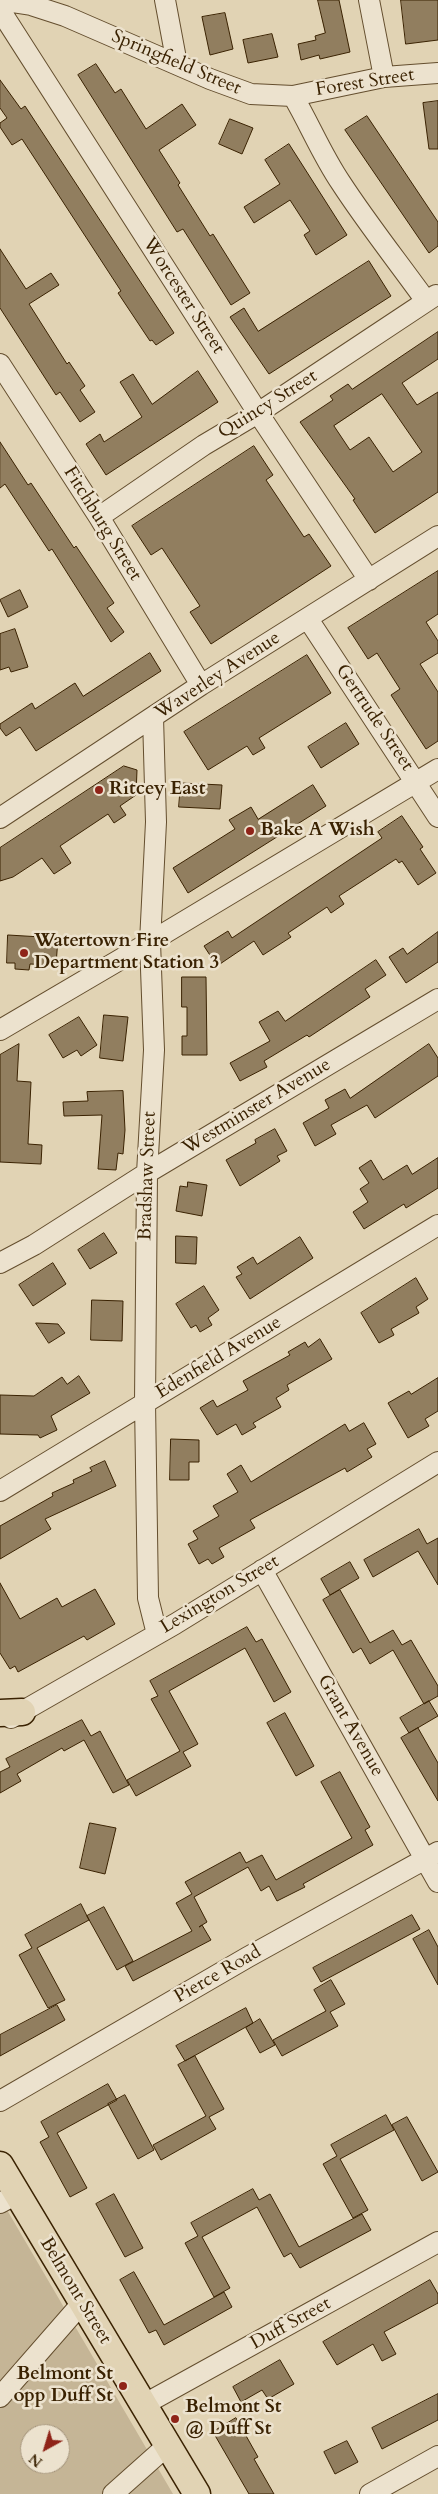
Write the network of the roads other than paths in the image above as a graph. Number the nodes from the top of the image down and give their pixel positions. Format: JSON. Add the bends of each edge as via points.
{"nodes":[{"id":1,"x":0,"y":0,"type":"edge"},
{"id":2,"x":165,"y":0,"type":"edge"},
{"id":3,"x":369,"y":0,"type":"edge"},
{"id":4,"x":0,"y":10,"type":"edge"},
{"id":5,"x":177,"y":64,"type":"junction"},
{"id":6,"x":438,"y":73,"type":"edge"},
{"id":7,"x":384,"y":77,"type":"junction"},
{"id":8,"x":293,"y":96,"type":"junction"},
{"id":9,"x":432,"y":297,"type":"edge"},
{"id":10,"x":0,"y":364,"type":"edge"},
{"id":11,"x":258,"y":413,"type":"junction"},
{"id":12,"x":98,"y":517,"type":"junction"},
{"id":13,"x":438,"y":536,"type":"edge"},
{"id":14,"x":369,"y":580,"type":"junction"},
{"id":15,"x":308,"y":619,"type":"junction"},
{"id":16,"x":202,"y":685,"type":"junction"},
{"id":17,"x":153,"y":717,"type":"junction"},
{"id":18,"x":438,"y":769,"type":"edge"},
{"id":19,"x":416,"y":782,"type":"junction"},
{"id":20,"x":438,"y":817,"type":"edge"},
{"id":21,"x":0,"y":818,"type":"edge"},
{"id":22,"x":150,"y":942,"type":"junction"},
{"id":23,"x":438,"y":999,"type":"edge"},
{"id":24,"x":0,"y":1030,"type":"edge"},
{"id":25,"x":146,"y":1173,"type":"junction"},
{"id":26,"x":438,"y":1225,"type":"edge"},
{"id":27,"x":0,"y":1263,"type":"edge"},
{"id":28,"x":146,"y":1402,"type":"junction"},
{"id":29,"x":438,"y":1462,"type":"edge"},
{"id":30,"x":0,"y":1491,"type":"edge"},
{"id":31,"x":262,"y":1570,"type":"junction"},
{"id":32,"x":157,"y":1634,"type":"junction"},
{"id":33,"x":7,"y":1716,"type":"edge"},
{"id":34,"x":432,"y":1855,"type":"edge"},
{"id":35,"x":438,"y":1882,"type":"edge"},
{"id":36,"x":0,"y":2101,"type":"edge"},
{"id":37,"x":0,"y":2165,"type":"edge"},
{"id":38,"x":9,"y":2198,"type":"edge"},
{"id":39,"x":438,"y":2242,"type":"edge"},
{"id":40,"x":82,"y":2302,"type":"junction"},
{"id":41,"x":0,"y":2397,"type":"edge"},
{"id":42,"x":144,"y":2405,"type":"junction"},
{"id":43,"x":168,"y":2446,"type":"junction"},
{"id":44,"x":438,"y":2456,"type":"edge"},
{"id":45,"x":113,"y":2494,"type":"edge"},
{"id":46,"x":197,"y":2494,"type":"edge"},
{"id":47,"x":370,"y":2494,"type":"edge"}],
"edges":[{"from":1,"to":5,"type":"street","name":"Springfield Street","via":[[31,5],[65,16]]},
{"from":2,"to":5,"type":"street"},
{"from":3,"to":7,"type":"street"},
{"from":4,"to":11,"type":"street","name":"Worcester Street"},
{"from":5,"to":8,"type":"street","name":"Springfield Street","via":[[251,94]]},
{"from":6,"to":7,"type":"street","name":"Forest Street"},
{"from":7,"to":8,"type":"street","name":"Forest Street"},
{"from":8,"to":9,"type":"street","via":[[341,184]]},
{"from":9,"to":11,"type":"street","name":"Quincy Street"},
{"from":10,"to":12,"type":"street","name":"Fitchburg Street"},
{"from":11,"to":12,"type":"street","name":"Quincy Street","via":[[204,445]]},
{"from":11,"to":14,"type":"street","name":"Worcester Street"},
{"from":12,"to":16,"type":"street","name":"Fitchburg Street"},
{"from":13,"to":14,"type":"street","name":"Waverley Avenue"},
{"from":14,"to":15,"type":"street","name":"Waverley Avenue"},
{"from":15,"to":16,"type":"street","name":"Waverley Avenue"},
{"from":15,"to":19,"type":"street","name":"Gertrude Street"},
{"from":16,"to":17,"type":"street","name":"Waverley Avenue"},
{"from":17,"to":21,"type":"street","name":"Waverley Avenue"},
{"from":17,"to":22,"type":"street","name":"Bradshaw Street","via":[[156,822]]},
{"from":18,"to":19,"type":"street"},
{"from":19,"to":20,"type":"street","name":"Gertrude Street"},
{"from":19,"to":22,"type":"street"},
{"from":22,"to":24,"type":"street"},
{"from":22,"to":25,"type":"street","name":"Bradshaw Street","via":[[154,1050]]},
{"from":23,"to":25,"type":"street","name":"Westminster Avenue"},
{"from":25,"to":27,"type":"street","name":"Westminster Avenue","via":[[34,1245]]},
{"from":25,"to":28,"type":"street","name":"Bradshaw Street"},
{"from":26,"to":28,"type":"street","name":"Edenfield Avenue"},
{"from":28,"to":30,"type":"street","name":"Edenfield Avenue"},
{"from":28,"to":32,"type":"street","name":"Bradshaw Street","via":[[148,1598]]},
{"from":29,"to":31,"type":"street","name":"Lexington Street"},
{"from":31,"to":32,"type":"street","name":"Lexington Street"},
{"from":31,"to":34,"type":"street","name":"Grant Avenue"},
{"from":32,"to":33,"type":"street","name":"Lexington Street"},
{"from":34,"to":35,"type":"street","name":"Grant Avenue"},
{"from":34,"to":36,"type":"street","name":"Pierce Road"},
{"from":37,"to":38,"type":"main road","name":"Belmont Street"},
{"from":38,"to":40,"type":"main road","name":"Belmont Street"},
{"from":39,"to":42,"type":"street","name":"Duff Street"},
{"from":40,"to":41,"type":"street"},
{"from":40,"to":42,"type":"main road","name":"Belmont Street"},
{"from":42,"to":43,"type":"main road","name":"Belmont Street"},
{"from":43,"to":45,"type":"street"},
{"from":43,"to":46,"type":"main road","name":"Belmont Street"},
{"from":44,"to":47,"type":"street"}]}
